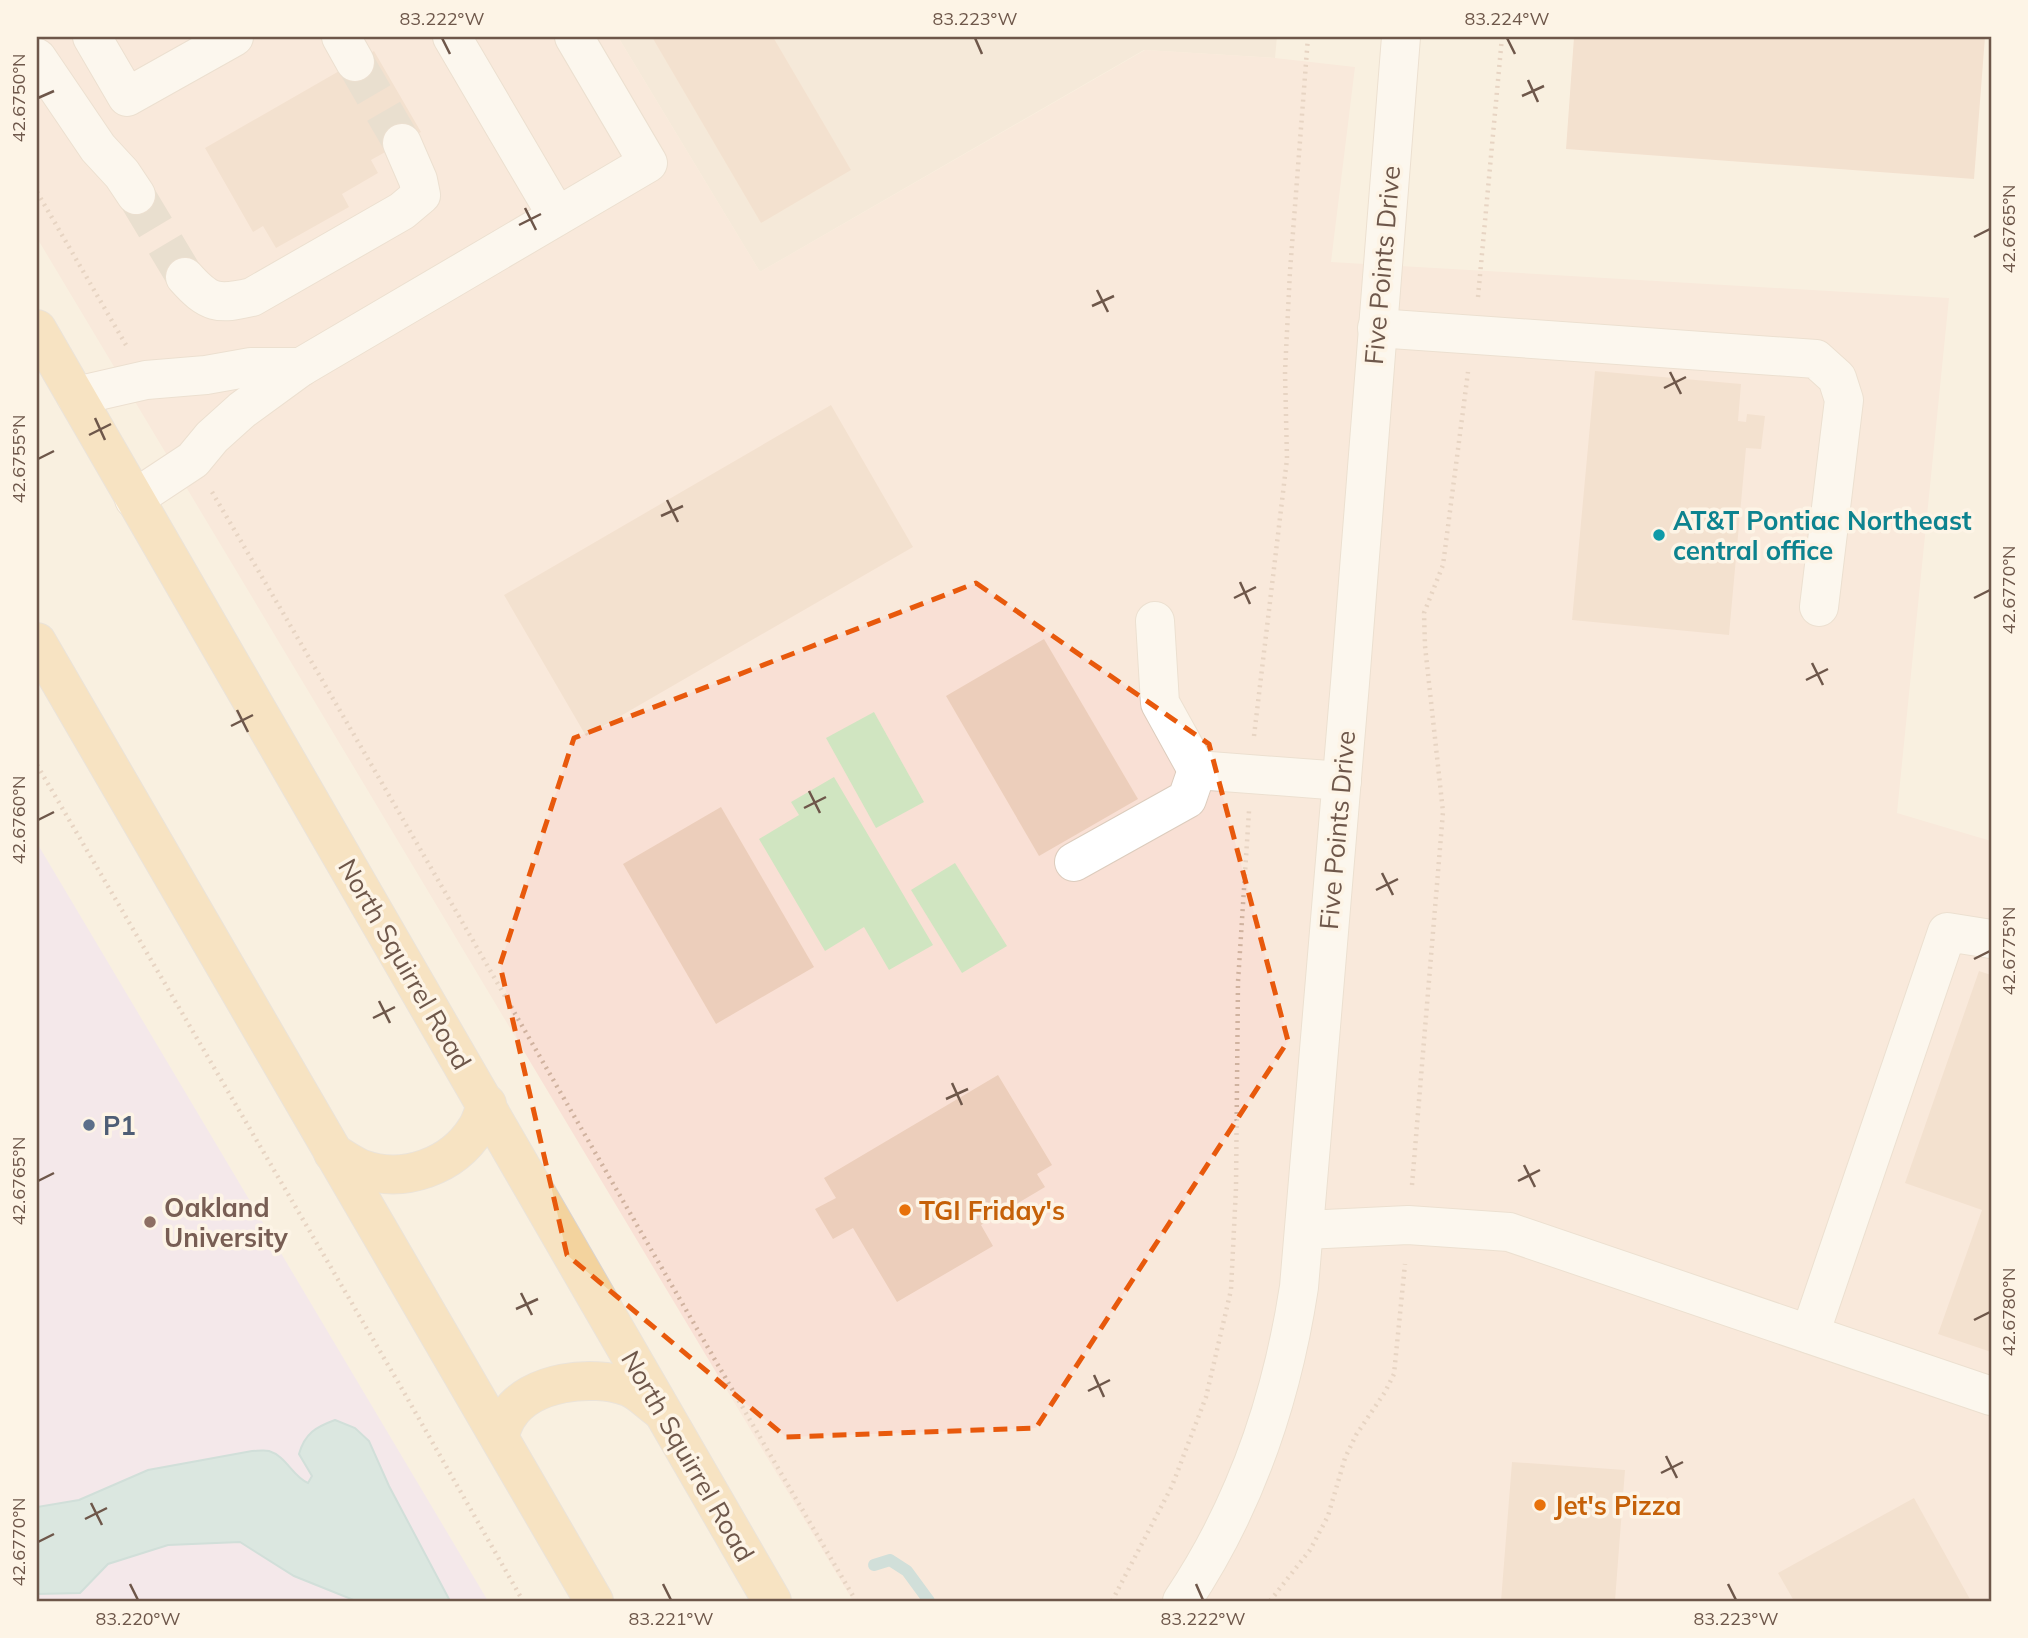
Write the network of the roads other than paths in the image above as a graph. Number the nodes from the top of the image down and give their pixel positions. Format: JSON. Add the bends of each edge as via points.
{"nodes":[{"id":1,"x":92,"y":37,"type":"edge"},
{"id":2,"x":234,"y":37,"type":"edge"},
{"id":3,"x":452,"y":37,"type":"edge"},
{"id":4,"x":574,"y":37,"type":"edge"},
{"id":5,"x":1401,"y":37,"type":"edge"},
{"id":6,"x":37,"y":58,"type":"edge"},
{"id":7,"x":402,"y":143,"type":"tunnel mouth"},
{"id":8,"x":135,"y":195,"type":"tunnel mouth"},
{"id":9,"x":557,"y":216,"type":"junction"},
{"id":10,"x":185,"y":277,"type":"tunnel mouth"},
{"id":11,"x":1377,"y":328,"type":"junction"},
{"id":12,"x":37,"y":329,"type":"edge"},
{"id":13,"x":301,"y":367,"type":"junction"},
{"id":14,"x":76,"y":396,"type":"junction"},
{"id":15,"x":134,"y":499,"type":"junction"},
{"id":16,"x":1819,"y":607,"type":"dead end"},
{"id":17,"x":1155,"y":621,"type":"dead end"},
{"id":18,"x":37,"y":642,"type":"edge"},
{"id":19,"x":1197,"y":770,"type":"junction"},
{"id":20,"x":1342,"y":781,"type":"junction"},
{"id":21,"x":1074,"y":862,"type":"dead end"},
{"id":22,"x":1991,"y":939,"type":"edge"},
{"id":23,"x":486,"y":1104,"type":"junction"},
{"id":24,"x":334,"y":1153,"type":"junction"},
{"id":25,"x":1305,"y":1230,"type":"junction"},
{"id":26,"x":1810,"y":1334,"type":"junction"},
{"id":27,"x":1991,"y":1396,"type":"edge"},
{"id":28,"x":661,"y":1410,"type":"junction"},
{"id":29,"x":499,"y":1436,"type":"junction"},
{"id":30,"x":594,"y":1601,"type":"edge"},
{"id":31,"x":772,"y":1601,"type":"edge"},
{"id":32,"x":1182,"y":1601,"type":"edge"}],
"edges":[{"from":1,"to":2,"type":"street","via":[[127,97]]},
{"from":3,"to":9,"type":"street"},
{"from":4,"to":9,"type":"street","via":[[648,163]]},
{"from":5,"to":11,"type":"street","name":"Five Points Drive"},
{"from":6,"to":8,"type":"street"},
{"from":7,"to":10,"type":"street","via":[[421,194],[402,211],[252,296],[227,303],[202,296]]},
{"from":9,"to":13,"type":"street"},
{"from":11,"to":16,"type":"street","via":[[1816,359],[1837,377],[1844,400]]},
{"from":11,"to":20,"type":"street","name":"Five Points Drive"},
{"from":12,"to":14,"type":"main road","name":"North Squirrel Road"},
{"from":13,"to":14,"type":"street","via":[[251,367],[146,380]]},
{"from":13,"to":15,"type":"street","via":[[232,419],[193,460]]},
{"from":14,"to":15,"type":"main road","name":"North Squirrel Road"},
{"from":15,"to":23,"type":"main road","name":"North Squirrel Road"},
{"from":17,"to":19,"type":"street","via":[[1160,703]]},
{"from":18,"to":24,"type":"main road"},
{"from":19,"to":20,"type":"street"},
{"from":19,"to":21,"type":"street","via":[[1187,799]]},
{"from":20,"to":25,"type":"street","name":"Five Points Drive"},
{"from":22,"to":26,"type":"street","via":[[1947,932]]},
{"from":23,"to":24,"type":"main road","via":[[477,1128],[462,1148],[444,1162],[416,1172],[389,1175],[361,1169]]},
{"from":23,"to":28,"type":"main road","name":"North Squirrel Road"},
{"from":24,"to":29,"type":"main road"},
{"from":25,"to":26,"type":"street","via":[[1408,1225],[1509,1232]]},
{"from":25,"to":32,"type":"street","name":"Five Points Drive","via":[[1291,1337],[1267,1426],[1236,1505]]},
{"from":26,"to":27,"type":"street"},
{"from":28,"to":29,"type":"main road","via":[[631,1388],[604,1381],[575,1381],[527,1398],[509,1414]]},
{"from":28,"to":31,"type":"main road","name":"North Squirrel Road"},
{"from":29,"to":30,"type":"main road"}]}
